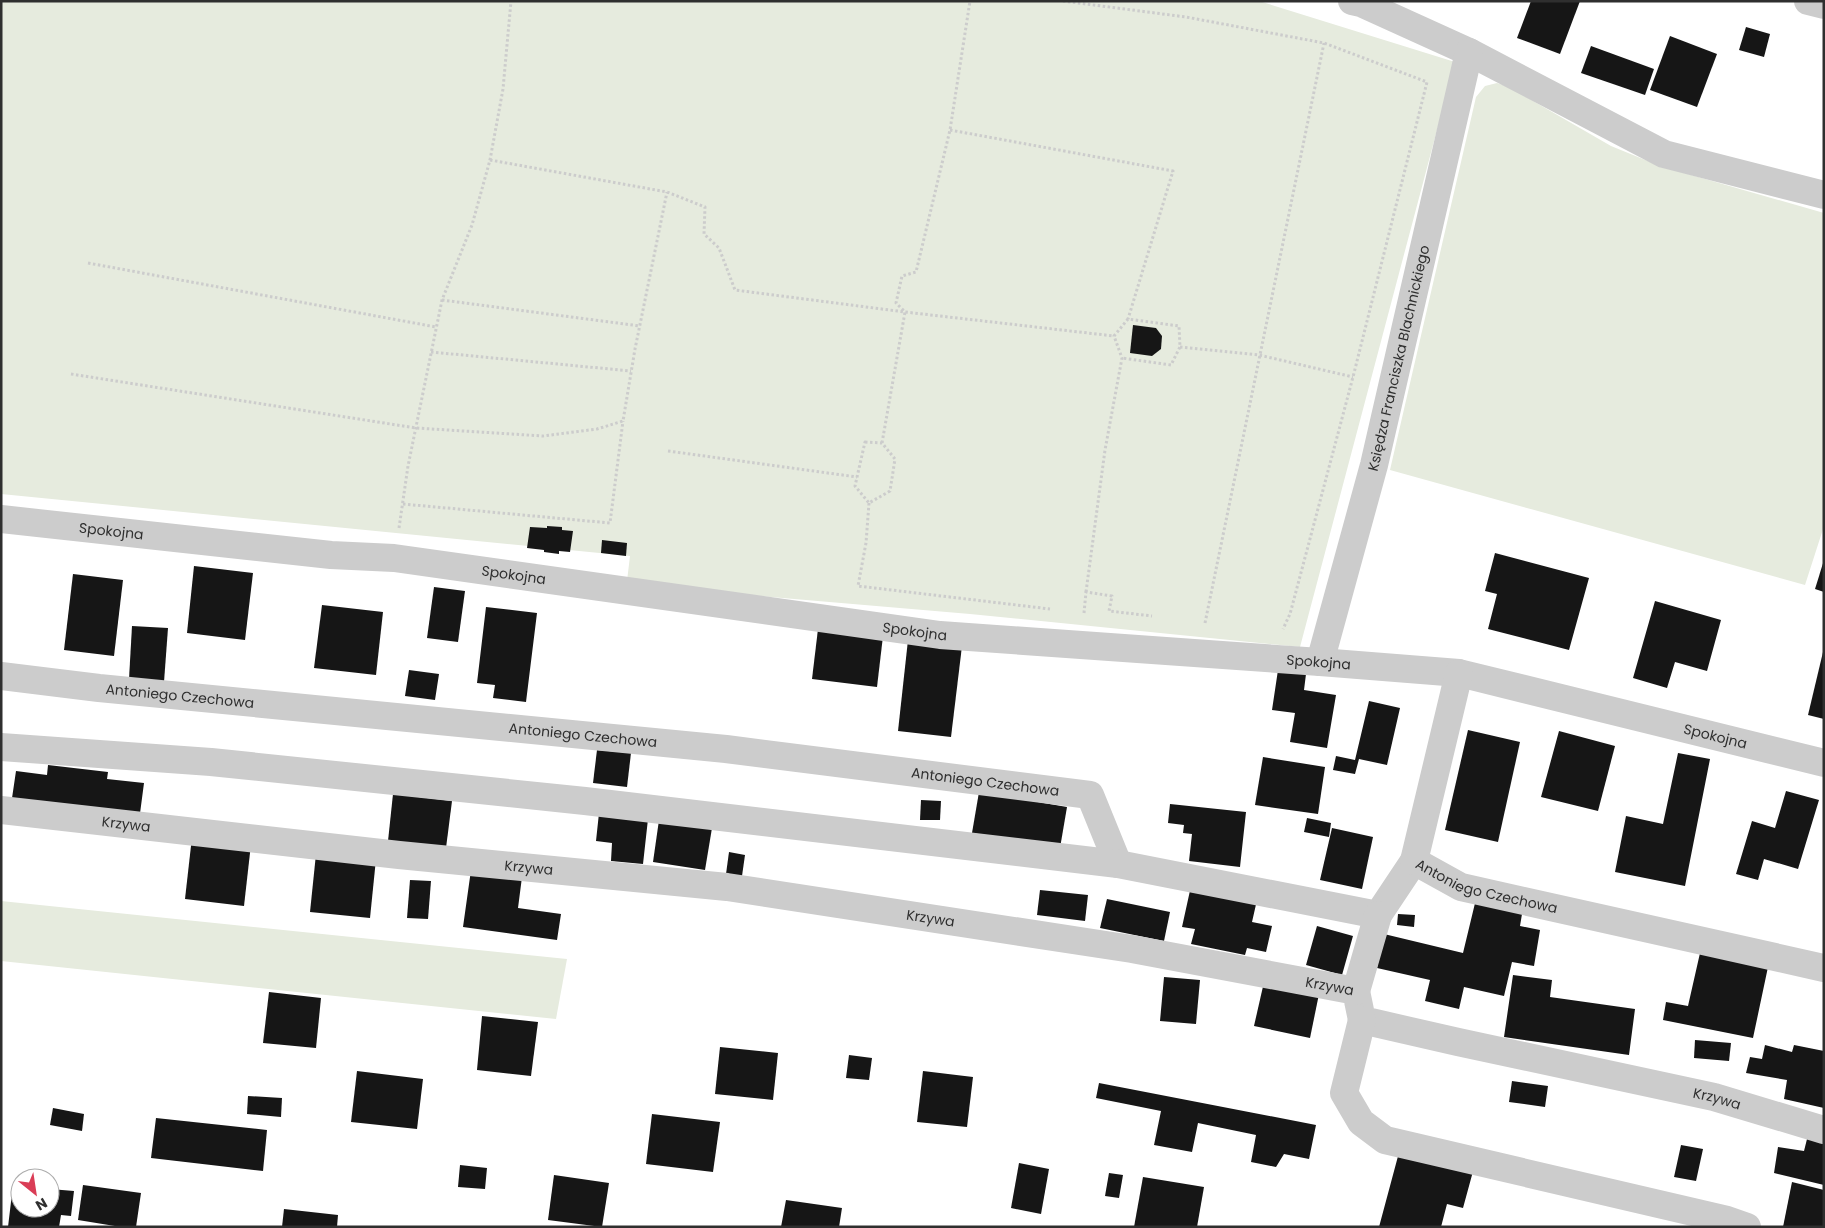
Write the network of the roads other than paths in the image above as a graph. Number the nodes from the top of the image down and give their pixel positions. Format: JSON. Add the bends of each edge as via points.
{"nodes":[{"id":1,"x":1352,"y":1,"type":"edge"},
{"id":2,"x":1808,"y":1,"type":"edge"},
{"id":3,"x":1824,"y":5,"type":"edge"},
{"id":4,"x":1469,"y":52,"type":"junction"},
{"id":5,"x":1824,"y":195,"type":"edge"},
{"id":6,"x":1,"y":519,"type":"edge"},
{"id":7,"x":1320,"y":662,"type":"junction"},
{"id":8,"x":1459,"y":674,"type":"junction"},
{"id":9,"x":1,"y":676,"type":"edge"},
{"id":10,"x":1,"y":747,"type":"edge"},
{"id":11,"x":1824,"y":763,"type":"edge"},
{"id":12,"x":1,"y":810,"type":"edge"},
{"id":13,"x":1414,"y":861,"type":"junction"},
{"id":14,"x":1118,"y":864,"type":"junction"},
{"id":15,"x":1378,"y":915,"type":"junction"},
{"id":16,"x":1824,"y":968,"type":"edge"},
{"id":17,"x":1356,"y":990,"type":"junction"},
{"id":18,"x":1362,"y":1020,"type":"junction"},
{"id":19,"x":1824,"y":1130,"type":"edge"},
{"id":20,"x":1747,"y":1227,"type":"edge"}],
"edges":[{"from":1,"to":4,"type":"street"},
{"from":2,"to":3,"type":"street"},
{"from":4,"to":5,"type":"street","via":[[1664,154]]},
{"from":4,"to":7,"type":"street","name":"Księdza Franciszka Blachnickiego","via":[[1374,466]]},
{"from":6,"to":7,"type":"street","name":"Spokojna","via":[[331,555],[394,558],[940,634]]},
{"from":7,"to":8,"type":"street","name":"Spokojna"},
{"from":8,"to":11,"type":"street","name":"Spokojna"},
{"from":8,"to":13,"type":"street"},
{"from":9,"to":14,"type":"street","name":"Antoniego Czechowa","via":[[726,749],[1090,795]]},
{"from":10,"to":14,"type":"street","via":[[211,762],[565,799]]},
{"from":12,"to":17,"type":"street","name":"Krzywa","via":[[399,855],[727,887],[1132,948]]},
{"from":13,"to":15,"type":"street","name":"Antoniego Czechowa"},
{"from":13,"to":16,"type":"street","name":"Antoniego Czechowa","via":[[1461,886]]},
{"from":14,"to":15,"type":"street"},
{"from":15,"to":17,"type":"street","name":"Antoniego Czechowa"},
{"from":17,"to":18,"type":"street","name":"Krzywa"},
{"from":18,"to":19,"type":"street","name":"Krzywa","via":[[1714,1097]]},
{"from":18,"to":20,"type":"street","via":[[1344,1093],[1361,1122],[1385,1140],[1718,1217]]}]}
